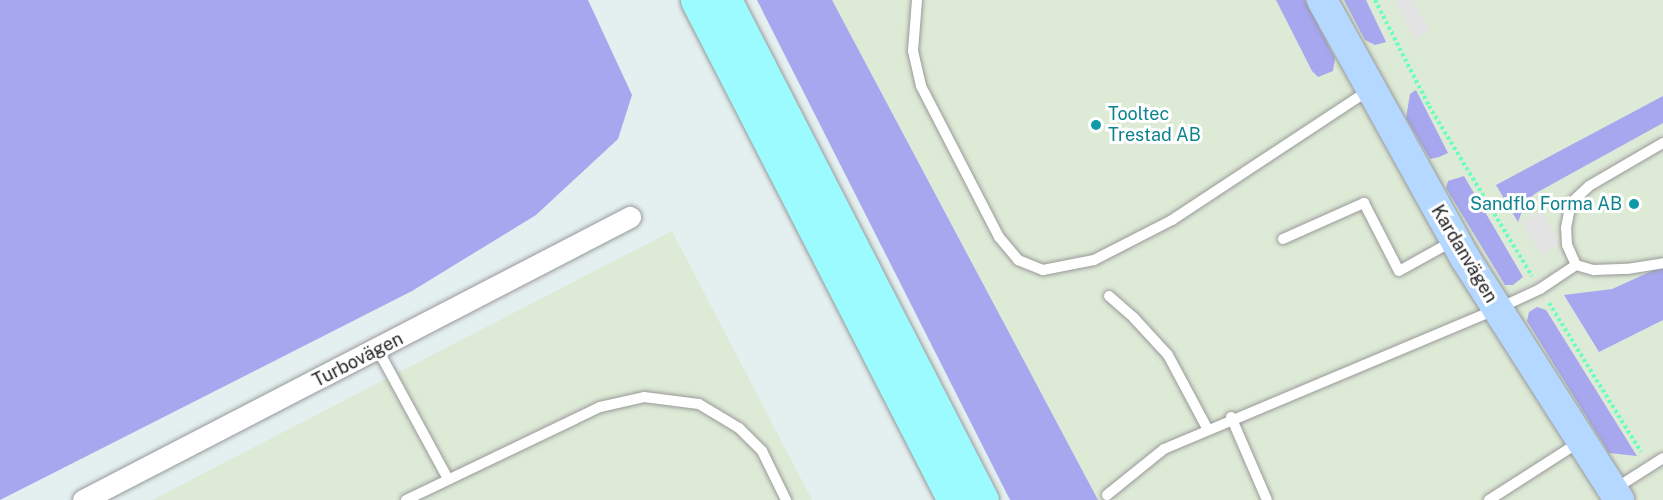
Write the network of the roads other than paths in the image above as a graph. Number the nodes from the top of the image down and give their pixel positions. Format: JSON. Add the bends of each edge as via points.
{"nodes":[{"id":1,"x":697,"y":0,"type":"edge"},
{"id":2,"x":725,"y":0,"type":"edge"},
{"id":3,"x":917,"y":0,"type":"edge"},
{"id":4,"x":1322,"y":0,"type":"edge"},
{"id":5,"x":1369,"y":90,"type":"junction"},
{"id":6,"x":1663,"y":143,"type":"edge"},
{"id":7,"x":630,"y":217,"type":"dead end"},
{"id":8,"x":1283,"y":239,"type":"dead end"},
{"id":9,"x":1455,"y":241,"type":"junction"},
{"id":10,"x":1663,"y":263,"type":"edge"},
{"id":11,"x":1576,"y":265,"type":"junction"},
{"id":12,"x":1109,"y":297,"type":"dead end"},
{"id":13,"x":1497,"y":309,"type":"junction"},
{"id":14,"x":378,"y":350,"type":"junction"},
{"id":15,"x":1231,"y":417,"type":"junction"},
{"id":16,"x":1207,"y":428,"type":"junction"},
{"id":17,"x":1581,"y":441,"type":"junction"},
{"id":18,"x":1663,"y":458,"type":"edge"},
{"id":19,"x":448,"y":479,"type":"junction"},
{"id":20,"x":1107,"y":495,"type":"dead end"},
{"id":21,"x":1616,"y":495,"type":"edge"},
{"id":22,"x":83,"y":500,"type":"edge"},
{"id":23,"x":406,"y":500,"type":"edge"},
{"id":24,"x":786,"y":500,"type":"edge"},
{"id":25,"x":954,"y":500,"type":"edge"},
{"id":26,"x":982,"y":500,"type":"edge"},
{"id":27,"x":1267,"y":500,"type":"edge"},
{"id":28,"x":1489,"y":500,"type":"edge"}],
"edges":[{"from":1,"to":25,"type":"main road"},
{"from":2,"to":26,"type":"main road"},
{"from":3,"to":5,"type":"lane","via":[[913,51],[921,86],[999,237],[1018,260],[1042,270],[1094,260],[1172,220]]},
{"from":4,"to":5,"type":"street","name":"Kardanvägen"},
{"from":5,"to":9,"type":"street","name":"Kardanvägen"},
{"from":6,"to":11,"type":"lane","via":[[1589,186],[1571,203],[1567,245]]},
{"from":7,"to":14,"type":"street","name":"Turbovägen"},
{"from":8,"to":9,"type":"lane","via":[[1364,203],[1399,271]]},
{"from":9,"to":13,"type":"street","name":"Kardanvägen"},
{"from":10,"to":11,"type":"lane","via":[[1594,270]]},
{"from":11,"to":13,"type":"lane","via":[[1540,289]]},
{"from":12,"to":16,"type":"lane","via":[[1168,356]]},
{"from":13,"to":15,"type":"lane"},
{"from":13,"to":17,"type":"street","name":"Kardanvägen"},
{"from":14,"to":19,"type":"lane"},
{"from":14,"to":22,"type":"street","name":"Turbovägen"},
{"from":15,"to":16,"type":"lane"},
{"from":15,"to":27,"type":"lane"},
{"from":16,"to":20,"type":"lane","via":[[1164,449]]},
{"from":17,"to":21,"type":"street","name":"Kardanvägen"},
{"from":17,"to":28,"type":"lane"},
{"from":18,"to":21,"type":"lane","via":[[1648,464]]},
{"from":19,"to":23,"type":"lane"},
{"from":19,"to":24,"type":"lane","via":[[600,407],[644,397],[699,404],[739,428],[762,451]]}]}
